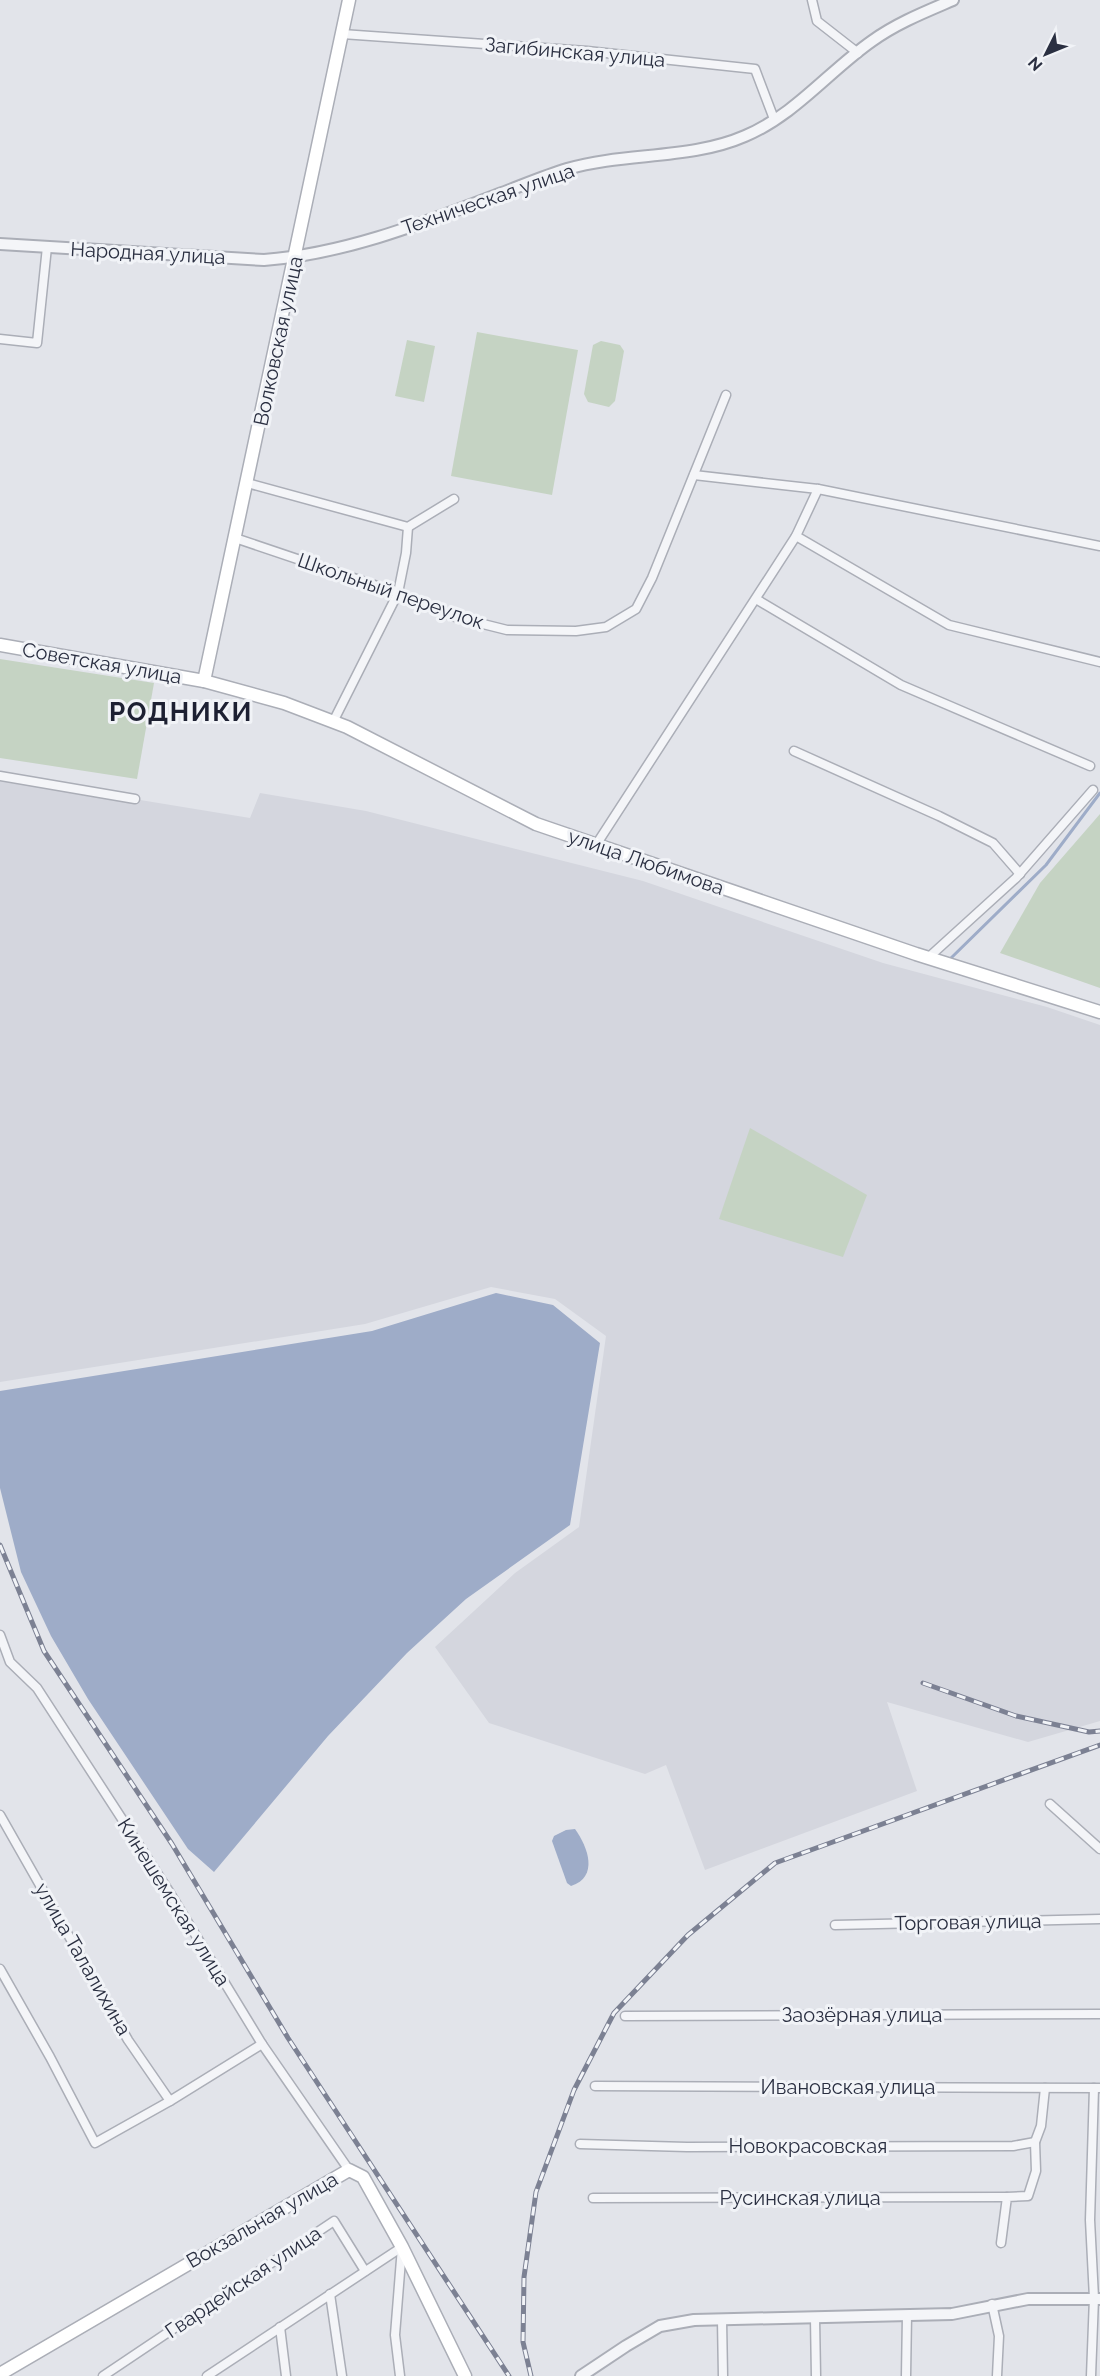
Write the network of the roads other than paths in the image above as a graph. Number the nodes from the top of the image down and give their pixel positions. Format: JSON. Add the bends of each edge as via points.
{"nodes":[{"id":1,"x":349,"y":0,"type":"edge"},
{"id":2,"x":812,"y":0,"type":"edge"},
{"id":3,"x":953,"y":0,"type":"edge"},
{"id":4,"x":342,"y":34,"type":"junction"},
{"id":5,"x":858,"y":52,"type":"junction"},
{"id":6,"x":778,"y":117,"type":"junction"},
{"id":7,"x":0,"y":244,"type":"edge"},
{"id":8,"x":47,"y":248,"type":"junction"},
{"id":9,"x":296,"y":258,"type":"junction"},
{"id":10,"x":0,"y":339,"type":"edge"},
{"id":11,"x":726,"y":395,"type":"dead end"},
{"id":12,"x":694,"y":475,"type":"junction"},
{"id":13,"x":247,"y":483,"type":"junction"},
{"id":14,"x":818,"y":489,"type":"junction"},
{"id":15,"x":454,"y":500,"type":"dead end"},
{"id":16,"x":408,"y":527,"type":"junction"},
{"id":17,"x":796,"y":536,"type":"junction"},
{"id":18,"x":235,"y":538,"type":"junction"},
{"id":19,"x":1100,"y":546,"type":"edge"},
{"id":20,"x":398,"y":593,"type":"junction"},
{"id":21,"x":756,"y":598,"type":"junction"},
{"id":22,"x":0,"y":645,"type":"edge"},
{"id":23,"x":1100,"y":662,"type":"edge"},
{"id":24,"x":204,"y":681,"type":"junction"},
{"id":25,"x":333,"y":722,"type":"junction"},
{"id":26,"x":794,"y":751,"type":"dead end"},
{"id":27,"x":1090,"y":766,"type":"dead end"},
{"id":28,"x":0,"y":776,"type":"edge"},
{"id":29,"x":1093,"y":790,"type":"dead end"},
{"id":30,"x":135,"y":799,"type":"dead end"},
{"id":31,"x":596,"y":845,"type":"junction"},
{"id":32,"x":1020,"y":874,"type":"junction"},
{"id":33,"x":940,"y":961,"type":"junction"},
{"id":34,"x":1100,"y":1012,"type":"edge"},
{"id":35,"x":0,"y":1635,"type":"edge"},
{"id":36,"x":1050,"y":1804,"type":"dead end"},
{"id":37,"x":0,"y":1815,"type":"edge"},
{"id":38,"x":1100,"y":1848,"type":"edge"},
{"id":39,"x":1100,"y":1919,"type":"edge"},
{"id":40,"x":836,"y":1925,"type":"dead end"},
{"id":41,"x":0,"y":1969,"type":"edge"},
{"id":42,"x":1100,"y":2014,"type":"edge"},
{"id":43,"x":625,"y":2016,"type":"dead end"},
{"id":44,"x":262,"y":2044,"type":"junction"},
{"id":45,"x":595,"y":2086,"type":"dead end"},
{"id":46,"x":1045,"y":2088,"type":"junction"},
{"id":47,"x":1097,"y":2088,"type":"edge"},
{"id":48,"x":170,"y":2101,"type":"junction"},
{"id":49,"x":1035,"y":2142,"type":"junction"},
{"id":50,"x":580,"y":2144,"type":"dead end"},
{"id":51,"x":349,"y":2170,"type":"junction"},
{"id":52,"x":1007,"y":2197,"type":"junction"},
{"id":53,"x":593,"y":2198,"type":"dead end"},
{"id":54,"x":1001,"y":2243,"type":"dead end"},
{"id":55,"x":402,"y":2247,"type":"junction"},
{"id":56,"x":365,"y":2271,"type":"junction"},
{"id":57,"x":330,"y":2294,"type":"junction"},
{"id":58,"x":1097,"y":2298,"type":"edge"},
{"id":59,"x":992,"y":2304,"type":"junction"},
{"id":60,"x":907,"y":2315,"type":"junction"},
{"id":61,"x":815,"y":2318,"type":"junction"},
{"id":62,"x":722,"y":2320,"type":"junction"},
{"id":63,"x":280,"y":2327,"type":"junction"},
{"id":64,"x":0,"y":2374,"type":"edge"},
{"id":65,"x":103,"y":2376,"type":"edge"},
{"id":66,"x":207,"y":2376,"type":"edge"},
{"id":67,"x":286,"y":2376,"type":"edge"},
{"id":68,"x":342,"y":2376,"type":"edge"},
{"id":69,"x":400,"y":2376,"type":"edge"},
{"id":70,"x":465,"y":2376,"type":"edge"},
{"id":71,"x":581,"y":2376,"type":"edge"},
{"id":72,"x":723,"y":2376,"type":"edge"},
{"id":73,"x":816,"y":2376,"type":"edge"},
{"id":74,"x":906,"y":2376,"type":"edge"},
{"id":75,"x":997,"y":2376,"type":"edge"},
{"id":76,"x":1091,"y":2376,"type":"edge"}],
"edges":[{"from":1,"to":4,"type":"main road","name":"Волковская улица"},
{"from":2,"to":5,"type":"street","via":[[817,21]]},
{"from":3,"to":5,"type":"street","name":"Техническая улица","via":[[894,27]]},
{"from":4,"to":6,"type":"street","name":"Загибинская улица","via":[[587,51],[754,69]]},
{"from":4,"to":9,"type":"main road","name":"Волковская улица"},
{"from":5,"to":6,"type":"street","name":"Техническая улица"},
{"from":6,"to":9,"type":"street","name":"Техническая улица","via":[[746,136],[707,147],[568,169],[383,236]]},
{"from":7,"to":8,"type":"street","name":"Народная улица"},
{"from":8,"to":9,"type":"street","name":"Народная улица","via":[[264,260]]},
{"from":8,"to":10,"type":"street","via":[[37,343]]},
{"from":9,"to":13,"type":"main road","name":"Волковская улица"},
{"from":11,"to":12,"type":"street","name":"Школьный переулок"},
{"from":12,"to":14,"type":"street"},
{"from":12,"to":20,"type":"street","name":"Школьный переулок","via":[[636,609],[606,627],[576,631],[507,630],[452,616]]},
{"from":13,"to":16,"type":"street"},
{"from":13,"to":18,"type":"main road","name":"Волковская улица"},
{"from":14,"to":17,"type":"street"},
{"from":14,"to":19,"type":"street"},
{"from":15,"to":16,"type":"street"},
{"from":16,"to":20,"type":"street"},
{"from":17,"to":21,"type":"street"},
{"from":17,"to":23,"type":"street","via":[[949,625]]},
{"from":18,"to":20,"type":"street","name":"Школьный переулок"},
{"from":18,"to":24,"type":"main road","name":"Волковская улица"},
{"from":20,"to":25,"type":"street"},
{"from":21,"to":27,"type":"street","via":[[901,686]]},
{"from":21,"to":31,"type":"street"},
{"from":22,"to":24,"type":"main road","name":"Советская улица"},
{"from":24,"to":25,"type":"main road","name":"улица Любимова","via":[[284,703]]},
{"from":25,"to":31,"type":"main road","name":"улица Любимова","via":[[536,824]]},
{"from":26,"to":32,"type":"street","via":[[993,843]]},
{"from":28,"to":30,"type":"street"},
{"from":29,"to":32,"type":"street"},
{"from":31,"to":33,"type":"main road","name":"улица Любимова"},
{"from":32,"to":33,"type":"street"},
{"from":33,"to":34,"type":"main road","name":"улица Любимова"},
{"from":35,"to":44,"type":"street","name":"Кинешемская улица","via":[[10,1662],[37,1688]]},
{"from":36,"to":38,"type":"street"},
{"from":37,"to":48,"type":"street","name":"улица Талалихина","via":[[128,2040]]},
{"from":39,"to":40,"type":"street","name":"Торговая улица"},
{"from":41,"to":48,"type":"street","via":[[95,2143]]},
{"from":42,"to":43,"type":"street","name":"Заозёрная улица"},
{"from":44,"to":48,"type":"street"},
{"from":44,"to":51,"type":"street","name":"Кинешемская улица"},
{"from":45,"to":46,"type":"street","name":"Ивановская улица"},
{"from":46,"to":47,"type":"street","name":"Ивановская улица"},
{"from":46,"to":49,"type":"street"},
{"from":47,"to":58,"type":"street","via":[[1090,2220]]},
{"from":49,"to":50,"type":"street","name":"Новокрасовская","via":[[1013,2146]]},
{"from":49,"to":52,"type":"street","via":[[1036,2171],[1028,2196]]},
{"from":51,"to":55,"type":"main road","name":"Вокзальная улица","via":[[363,2178]]},
{"from":51,"to":64,"type":"main road","name":"Вокзальная улица"},
{"from":52,"to":53,"type":"street","name":"Русинская улица"},
{"from":52,"to":54,"type":"street"},
{"from":55,"to":56,"type":"street"},
{"from":55,"to":69,"type":"street","via":[[395,2335]]},
{"from":55,"to":70,"type":"main road","name":"Вокзальная улица"},
{"from":56,"to":57,"type":"street"},
{"from":56,"to":65,"type":"street","name":"Гвардейская улица","via":[[334,2221]]},
{"from":57,"to":63,"type":"street"},
{"from":57,"to":68,"type":"street"},
{"from":58,"to":59,"type":"street"},
{"from":58,"to":76,"type":"street"},
{"from":59,"to":60,"type":"street","via":[[952,2314]]},
{"from":59,"to":75,"type":"street","via":[[999,2336]]},
{"from":60,"to":61,"type":"street"},
{"from":60,"to":74,"type":"street"},
{"from":61,"to":62,"type":"street"},
{"from":61,"to":73,"type":"street"},
{"from":62,"to":71,"type":"street","via":[[660,2326]]},
{"from":62,"to":72,"type":"street"},
{"from":63,"to":66,"type":"street"},
{"from":63,"to":67,"type":"street"}]}
